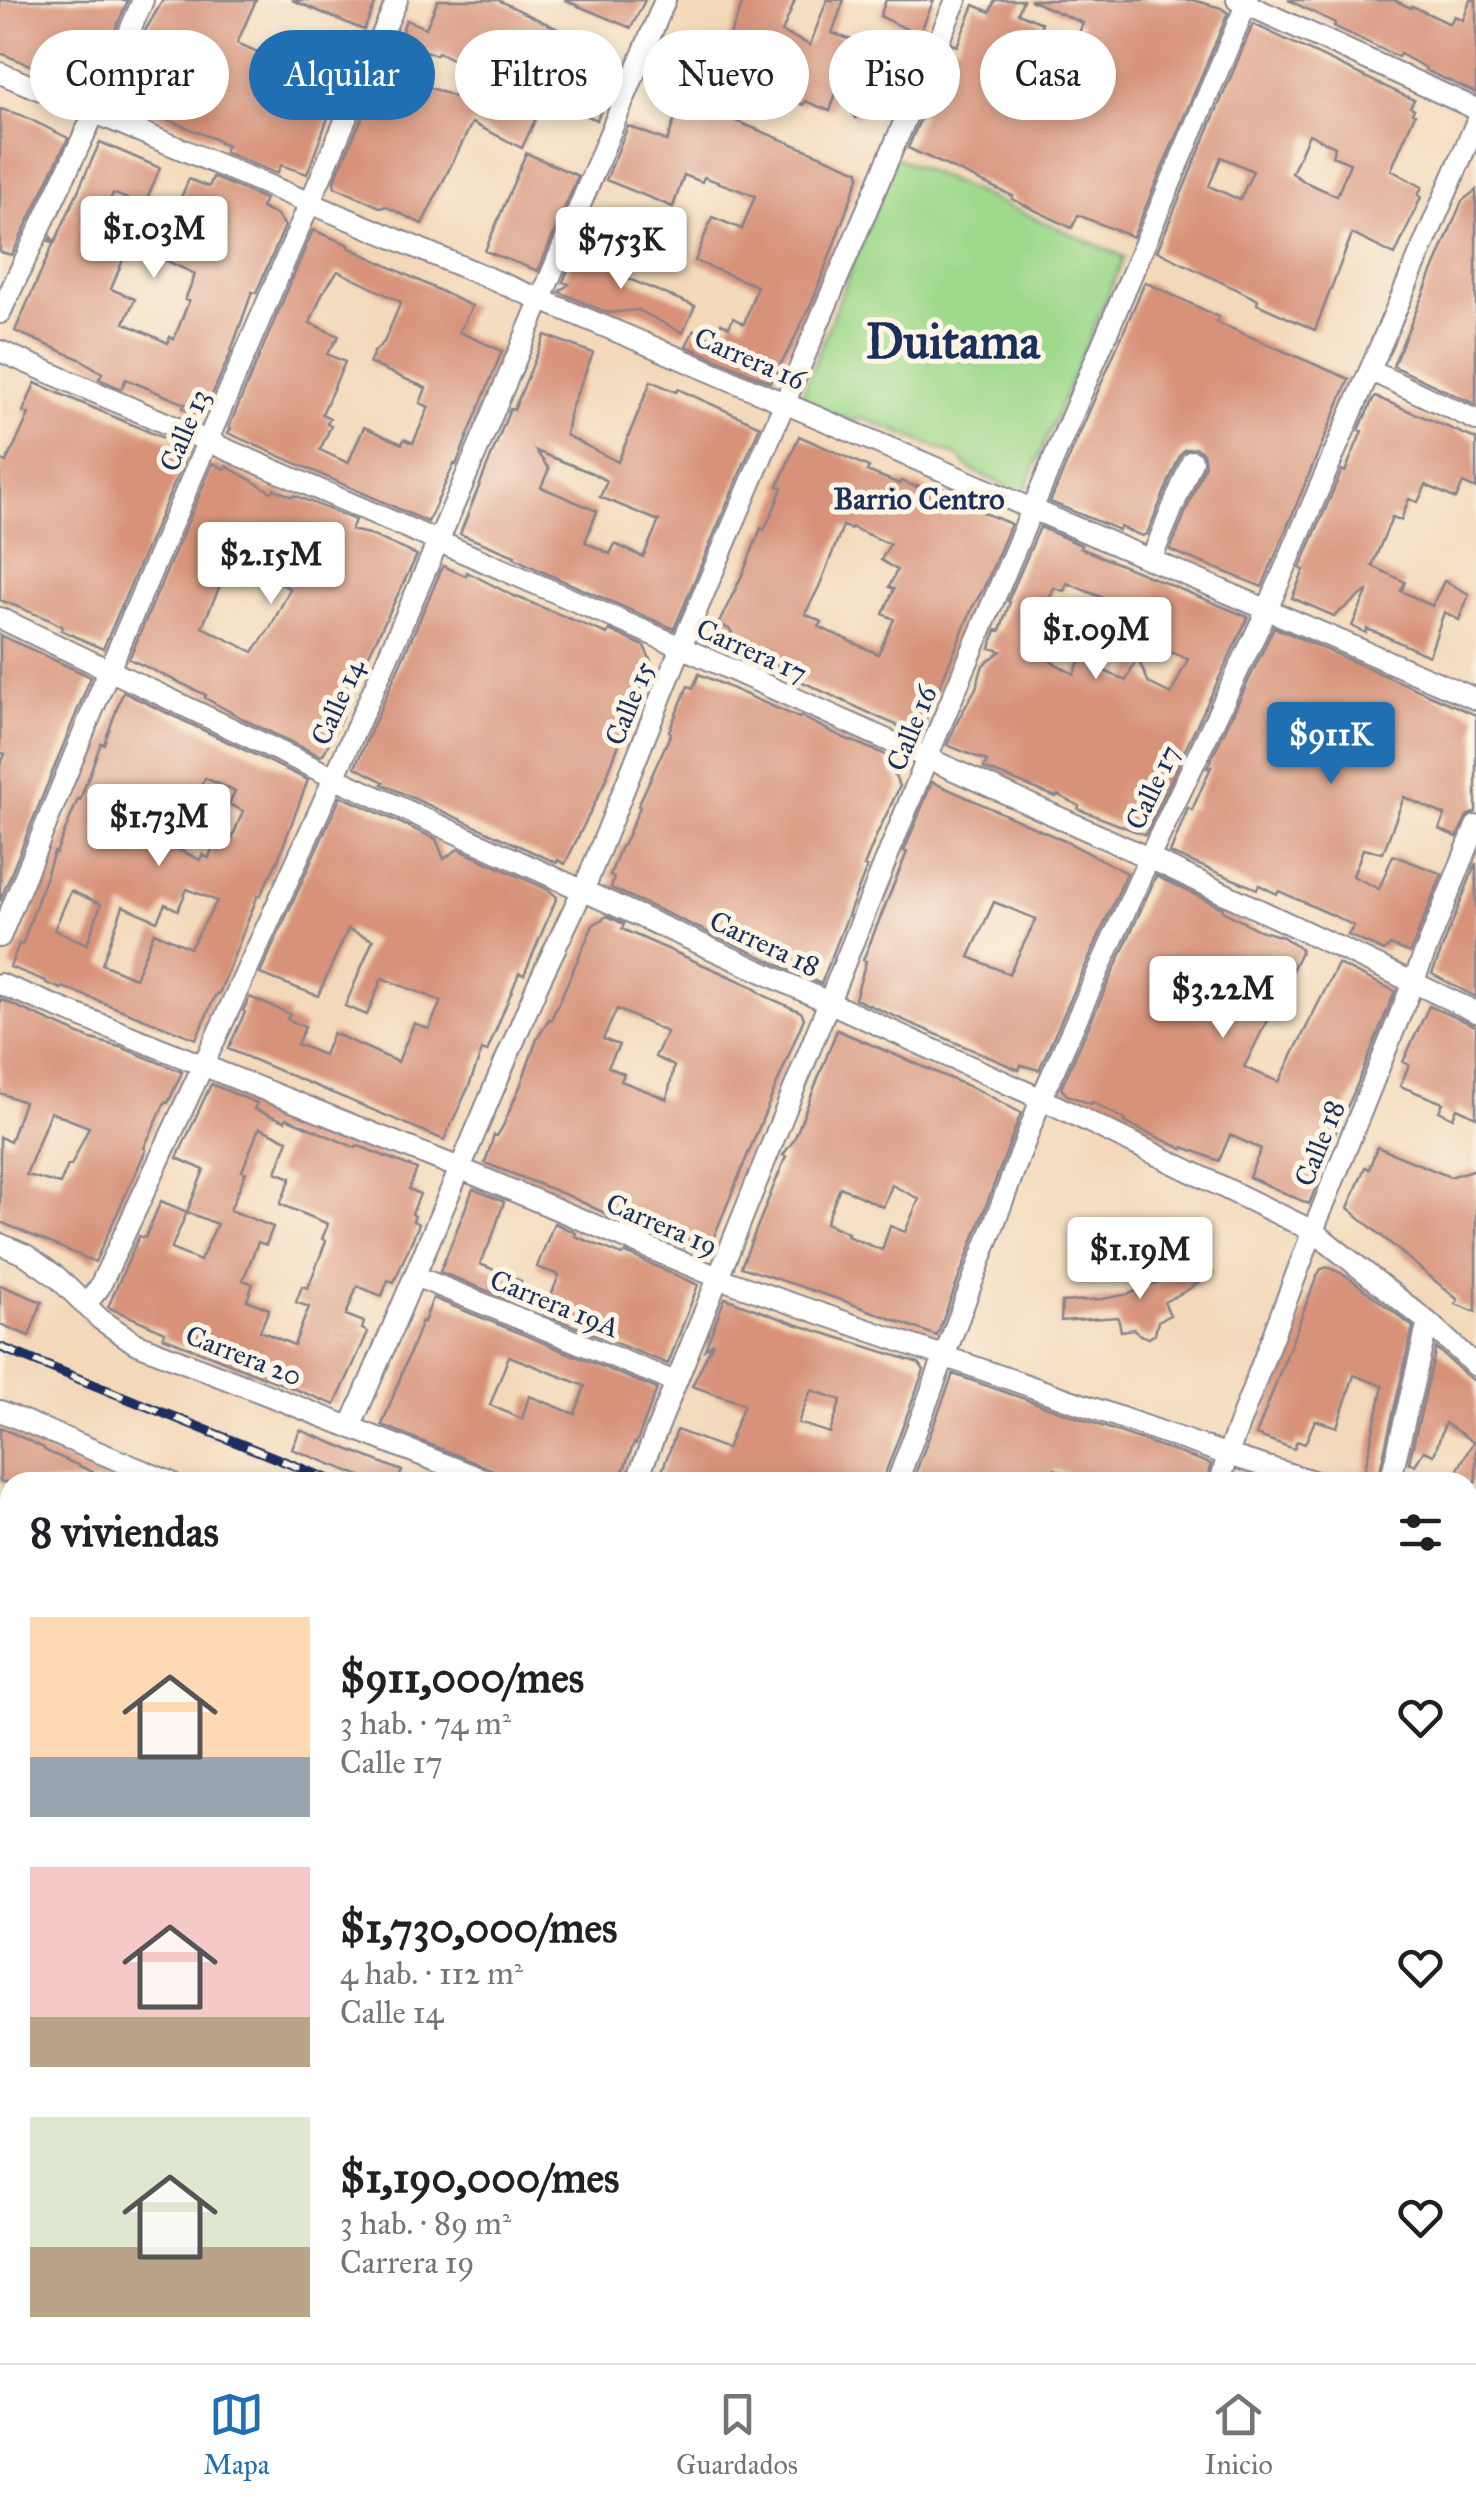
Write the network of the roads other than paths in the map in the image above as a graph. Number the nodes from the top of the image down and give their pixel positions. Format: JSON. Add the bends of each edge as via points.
{"nodes":[{"id":1,"x":144,"y":0,"type":"edge"},
{"id":2,"x":397,"y":0,"type":"edge"},
{"id":3,"x":665,"y":0,"type":"edge"},
{"id":4,"x":956,"y":0,"type":"edge"},
{"id":5,"x":1244,"y":1,"type":"edge"},
{"id":6,"x":131,"y":30,"type":"edge"},
{"id":7,"x":0,"y":73,"type":"edge"},
{"id":8,"x":30,"y":86,"type":"edge"},
{"id":9,"x":1476,"y":109,"type":"edge"},
{"id":10,"x":91,"y":120,"type":"edge"},
{"id":11,"x":109,"y":120,"type":"edge"},
{"id":12,"x":1476,"y":123,"type":"edge"},
{"id":13,"x":312,"y":202,"type":"junction"},
{"id":14,"x":539,"y":299,"type":"junction"},
{"id":15,"x":0,"y":314,"type":"edge"},
{"id":16,"x":0,"y":350,"type":"edge"},
{"id":17,"x":1371,"y":371,"type":"junction"},
{"id":18,"x":784,"y":403,"type":"junction"},
{"id":19,"x":1476,"y":420,"type":"edge"},
{"id":20,"x":208,"y":442,"type":"junction"},
{"id":21,"x":1192,"y":461,"type":"dead end"},
{"id":22,"x":1032,"y":509,"type":"junction"},
{"id":23,"x":438,"y":542,"type":"junction"},
{"id":24,"x":1151,"y":560,"type":"junction"},
{"id":25,"x":1268,"y":610,"type":"junction"},
{"id":26,"x":0,"y":618,"type":"edge"},
{"id":27,"x":681,"y":648,"type":"junction"},
{"id":28,"x":110,"y":670,"type":"junction"},
{"id":29,"x":1476,"y":699,"type":"edge"},
{"id":30,"x":928,"y":760,"type":"junction"},
{"id":31,"x":333,"y":778,"type":"junction"},
{"id":32,"x":1476,"y":826,"type":"edge"},
{"id":33,"x":1149,"y":858,"type":"junction"},
{"id":34,"x":583,"y":890,"type":"junction"},
{"id":35,"x":0,"y":937,"type":"edge"},
{"id":36,"x":0,"y":984,"type":"edge"},
{"id":37,"x":1413,"y":984,"type":"junction"},
{"id":38,"x":829,"y":1002,"type":"junction"},
{"id":39,"x":1476,"y":1012,"type":"edge"},
{"id":40,"x":203,"y":1067,"type":"junction"},
{"id":41,"x":1041,"y":1099,"type":"junction"},
{"id":42,"x":460,"y":1169,"type":"junction"},
{"id":43,"x":1313,"y":1231,"type":"junction"},
{"id":44,"x":0,"y":1244,"type":"edge"},
{"id":45,"x":414,"y":1276,"type":"junction"},
{"id":46,"x":718,"y":1277,"type":"junction"},
{"id":47,"x":92,"y":1296,"type":"junction"},
{"id":48,"x":1428,"y":1322,"type":"junction"},
{"id":49,"x":944,"y":1358,"type":"junction"},
{"id":50,"x":1476,"y":1366,"type":"edge"},
{"id":51,"x":676,"y":1382,"type":"junction"},
{"id":52,"x":0,"y":1411,"type":"edge"},
{"id":53,"x":351,"y":1426,"type":"junction"},
{"id":54,"x":1228,"y":1455,"type":"junction"},
{"id":55,"x":146,"y":1472,"type":"edge"},
{"id":56,"x":465,"y":1472,"type":"edge"},
{"id":57,"x":640,"y":1472,"type":"edge"},
{"id":58,"x":901,"y":1472,"type":"edge"},
{"id":59,"x":1223,"y":1472,"type":"edge"},
{"id":60,"x":1283,"y":1472,"type":"edge"},
{"id":61,"x":1392,"y":1472,"type":"edge"}],
"edges":[{"from":1,"to":6,"type":"street"},
{"from":2,"to":13,"type":"street","name":"Calle 13"},
{"from":3,"to":14,"type":"street","name":"Calle 14"},
{"from":4,"to":18,"type":"street","name":"Calle 15"},
{"from":5,"to":9,"type":"street"},
{"from":5,"to":22,"type":"street","name":"Calle 16"},
{"from":7,"to":8,"type":"street","name":"Carrera 16"},
{"from":10,"to":15,"type":"street"},
{"from":11,"to":13,"type":"street","name":"Carrera 16"},
{"from":12,"to":17,"type":"street","name":"Calle 17"},
{"from":13,"to":14,"type":"street","name":"Carrera 16"},
{"from":13,"to":20,"type":"street","name":"Calle 13"},
{"from":14,"to":18,"type":"street","name":"Carrera 16"},
{"from":14,"to":23,"type":"street","name":"Calle 14"},
{"from":16,"to":20,"type":"street","name":"Carrera 17"},
{"from":17,"to":19,"type":"street"},
{"from":17,"to":25,"type":"street","name":"Calle 17"},
{"from":18,"to":22,"type":"street","name":"Carrera 16"},
{"from":18,"to":27,"type":"street","name":"Calle 15"},
{"from":20,"to":23,"type":"street","name":"Carrera 17"},
{"from":20,"to":28,"type":"street","name":"Calle 13"},
{"from":21,"to":24,"type":"street"},
{"from":22,"to":24,"type":"street","name":"Carrera 16"},
{"from":22,"to":30,"type":"street","name":"Calle 16"},
{"from":23,"to":27,"type":"street","name":"Carrera 17"},
{"from":23,"to":31,"type":"street","name":"Calle 14"},
{"from":24,"to":25,"type":"street","name":"Carrera 16"},
{"from":25,"to":29,"type":"street","name":"Carrera 16"},
{"from":25,"to":33,"type":"street","name":"Calle 17"},
{"from":26,"to":28,"type":"street","name":"Carrera 18"},
{"from":27,"to":30,"type":"street","name":"Carrera 17"},
{"from":27,"to":34,"type":"street","name":"Calle 15"},
{"from":28,"to":31,"type":"street","name":"Carrera 18"},
{"from":28,"to":35,"type":"street","name":"Calle 13"},
{"from":30,"to":33,"type":"street","name":"Carrera 17"},
{"from":30,"to":38,"type":"street","name":"Calle 16"},
{"from":31,"to":34,"type":"street","name":"Carrera 18"},
{"from":31,"to":40,"type":"street","name":"Calle 14"},
{"from":32,"to":37,"type":"street","name":"Calle 18"},
{"from":33,"to":37,"type":"street","name":"Carrera 17"},
{"from":33,"to":41,"type":"street","name":"Calle 17"},
{"from":34,"to":38,"type":"street","name":"Carrera 18"},
{"from":34,"to":42,"type":"street","name":"Calle 15"},
{"from":36,"to":40,"type":"street","name":"Carrera 19"},
{"from":37,"to":39,"type":"street","name":"Carrera 17"},
{"from":37,"to":43,"type":"street","name":"Calle 18"},
{"from":38,"to":41,"type":"street","name":"Carrera 18"},
{"from":38,"to":46,"type":"street","name":"Calle 16"},
{"from":40,"to":42,"type":"street","name":"Carrera 19"},
{"from":40,"to":47,"type":"street","name":"Calle 14"},
{"from":41,"to":43,"type":"street","name":"Carrera 18"},
{"from":41,"to":49,"type":"street","name":"Calle 17"},
{"from":42,"to":45,"type":"street","name":"Calle 15"},
{"from":42,"to":46,"type":"street","name":"Carrera 19"},
{"from":43,"to":48,"type":"street","name":"Carrera 18"},
{"from":43,"to":54,"type":"street","name":"Calle 18"},
{"from":44,"to":47,"type":"street","name":"Carrera 20"},
{"from":45,"to":51,"type":"street","name":"Carrera 19A"},
{"from":45,"to":53,"type":"street","name":"Calle 15"},
{"from":46,"to":49,"type":"street","name":"Carrera 19"},
{"from":46,"to":51,"type":"street","name":"Calle 16"},
{"from":47,"to":53,"type":"street","name":"Carrera 20","via":[[108,1325],[135,1343]]},
{"from":48,"to":50,"type":"street","name":"Carrera 18"},
{"from":48,"to":61,"type":"street"},
{"from":49,"to":54,"type":"street","name":"Carrera 19"},
{"from":49,"to":58,"type":"street","name":"Calle 17"},
{"from":51,"to":57,"type":"street","name":"Calle 16"},
{"from":52,"to":55,"type":"street"},
{"from":53,"to":56,"type":"street","name":"Carrera 20"},
{"from":54,"to":59,"type":"street","name":"Calle 18"},
{"from":54,"to":60,"type":"street","name":"Carrera 19"}]}
